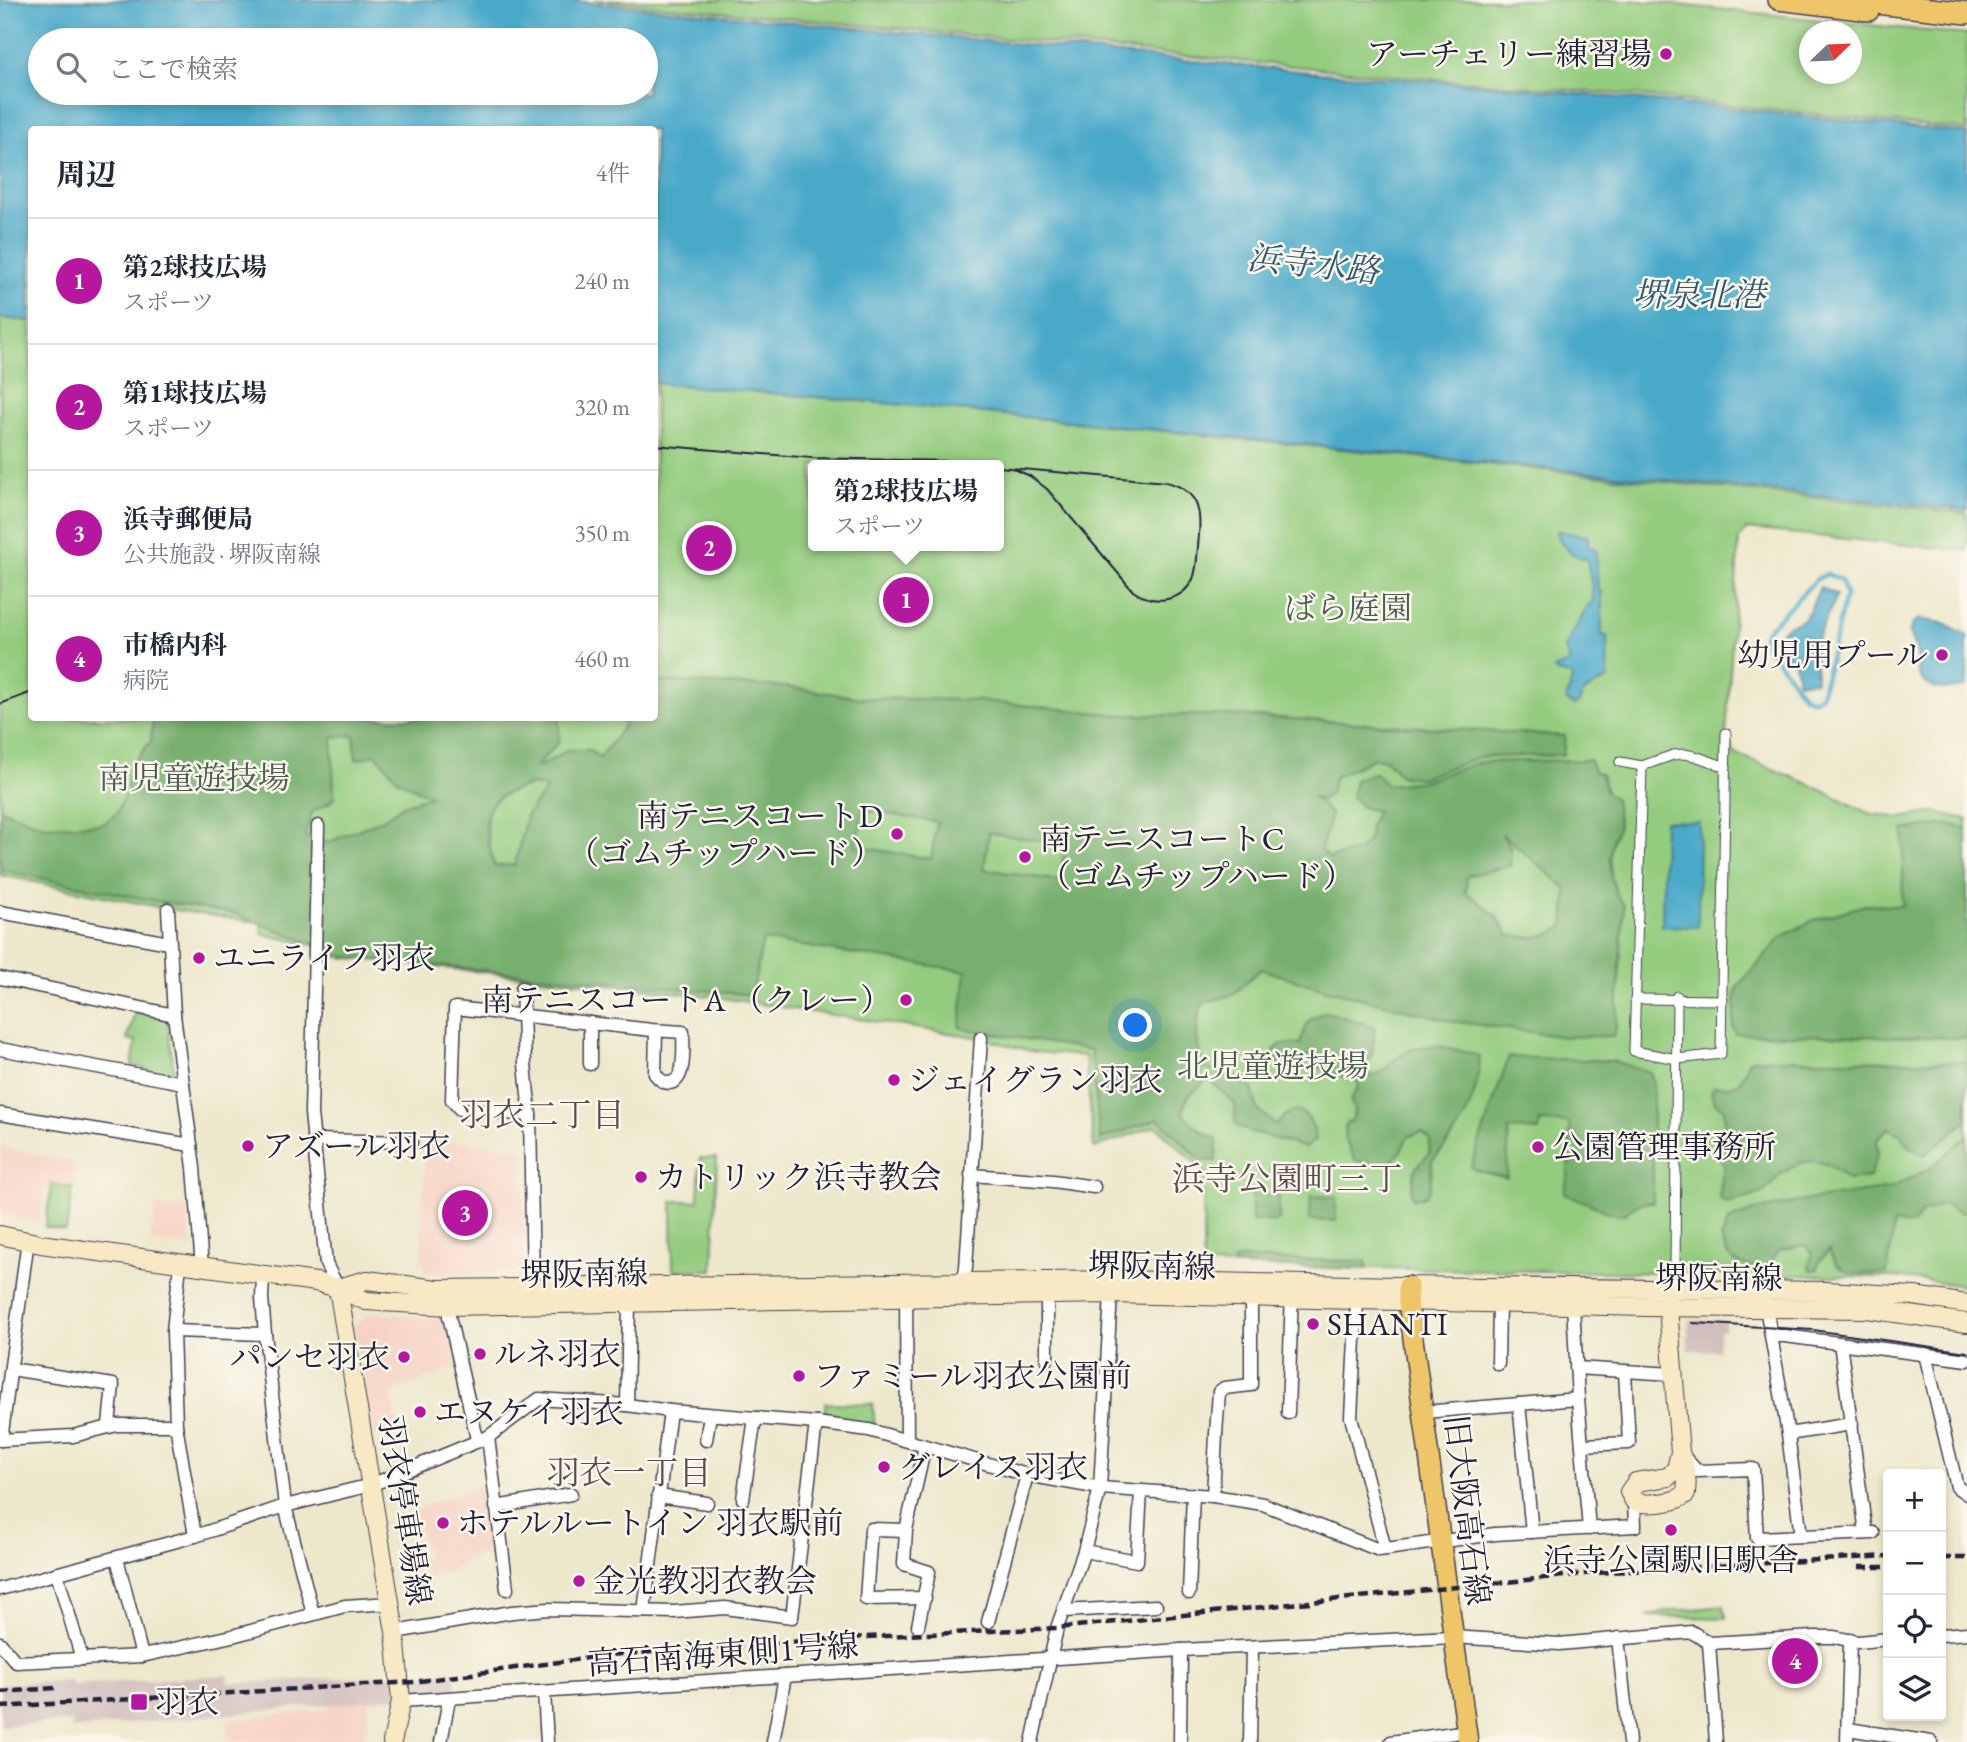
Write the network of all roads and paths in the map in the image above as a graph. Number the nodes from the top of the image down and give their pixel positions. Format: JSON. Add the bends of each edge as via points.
{"nodes":[{"id":1,"x":1778,"y":0,"type":"edge"},
{"id":2,"x":1849,"y":0,"type":"edge"},
{"id":3,"x":1967,"y":13,"type":"edge"},
{"id":4,"x":1967,"y":23,"type":"edge"},
{"id":5,"x":1726,"y":733,"type":"dead end"},
{"id":6,"x":1620,"y":762,"type":"dead end"},
{"id":7,"x":1642,"y":766,"type":"junction"},
{"id":8,"x":1726,"y":767,"type":"junction"},
{"id":9,"x":318,"y":826,"type":"dead end"},
{"id":10,"x":168,"y":909,"type":"dead end"},
{"id":11,"x":0,"y":912,"type":"edge"},
{"id":12,"x":169,"y":943,"type":"junction"},
{"id":13,"x":0,"y":978,"type":"edge"},
{"id":14,"x":522,"y":988,"type":"dead end"},
{"id":15,"x":1677,"y":997,"type":"junction"},
{"id":16,"x":1635,"y":999,"type":"junction"},
{"id":17,"x":1723,"y":1000,"type":"junction"},
{"id":18,"x":174,"y":1015,"type":"junction"},
{"id":19,"x":523,"y":1015,"type":"junction"},
{"id":20,"x":590,"y":1023,"type":"junction"},
{"id":21,"x":656,"y":1031,"type":"dead end"},
{"id":22,"x":981,"y":1038,"type":"dead end"},
{"id":23,"x":0,"y":1049,"type":"edge"},
{"id":24,"x":1676,"y":1059,"type":"junction"},
{"id":25,"x":590,"y":1064,"type":"dead end"},
{"id":26,"x":183,"y":1083,"type":"junction"},
{"id":27,"x":0,"y":1114,"type":"edge"},
{"id":28,"x":530,"y":1115,"type":"junction"},
{"id":29,"x":314,"y":1140,"type":"junction"},
{"id":30,"x":411,"y":1142,"type":"dead end"},
{"id":31,"x":191,"y":1145,"type":"junction"},
{"id":32,"x":971,"y":1175,"type":"junction"},
{"id":33,"x":1094,"y":1186,"type":"dead end"},
{"id":34,"x":0,"y":1235,"type":"edge"},
{"id":35,"x":27,"y":1247,"type":"dead end"},
{"id":36,"x":180,"y":1265,"type":"junction"},
{"id":37,"x":202,"y":1267,"type":"junction"},
{"id":38,"x":263,"y":1276,"type":"junction"},
{"id":39,"x":533,"y":1286,"type":"junction"},
{"id":40,"x":338,"y":1288,"type":"junction"},
{"id":41,"x":962,"y":1288,"type":"junction"},
{"id":42,"x":1292,"y":1291,"type":"junction"},
{"id":43,"x":1670,"y":1291,"type":"junction"},
{"id":44,"x":1111,"y":1294,"type":"junction"},
{"id":45,"x":1408,"y":1294,"type":"junction"},
{"id":46,"x":1047,"y":1295,"type":"junction"},
{"id":47,"x":906,"y":1297,"type":"junction"},
{"id":48,"x":1251,"y":1298,"type":"junction"},
{"id":49,"x":1357,"y":1301,"type":"junction"},
{"id":50,"x":449,"y":1303,"type":"junction"},
{"id":51,"x":629,"y":1303,"type":"junction"},
{"id":52,"x":1499,"y":1303,"type":"junction"},
{"id":53,"x":1573,"y":1304,"type":"junction"},
{"id":54,"x":1967,"y":1304,"type":"edge"},
{"id":55,"x":1766,"y":1307,"type":"junction"},
{"id":56,"x":1967,"y":1323,"type":"edge"},
{"id":57,"x":173,"y":1331,"type":"junction"},
{"id":58,"x":265,"y":1334,"type":"junction"},
{"id":59,"x":1773,"y":1336,"type":"junction"},
{"id":60,"x":1840,"y":1343,"type":"junction"},
{"id":61,"x":1925,"y":1354,"type":"junction"},
{"id":62,"x":1047,"y":1359,"type":"dead end"},
{"id":63,"x":1967,"y":1360,"type":"edge"},
{"id":64,"x":1498,"y":1364,"type":"dead end"},
{"id":65,"x":1576,"y":1368,"type":"junction"},
{"id":66,"x":11,"y":1369,"type":"junction"},
{"id":67,"x":1625,"y":1372,"type":"junction"},
{"id":68,"x":1673,"y":1374,"type":"junction"},
{"id":69,"x":1577,"y":1399,"type":"junction"},
{"id":70,"x":1520,"y":1404,"type":"junction"},
{"id":71,"x":627,"y":1405,"type":"junction"},
{"id":72,"x":670,"y":1411,"type":"junction"},
{"id":73,"x":1424,"y":1412,"type":"junction"},
{"id":74,"x":1288,"y":1413,"type":"dead end"},
{"id":75,"x":710,"y":1415,"type":"junction"},
{"id":76,"x":758,"y":1418,"type":"junction"},
{"id":77,"x":816,"y":1423,"type":"junction"},
{"id":78,"x":1852,"y":1424,"type":"junction"},
{"id":79,"x":109,"y":1425,"type":"junction"},
{"id":80,"x":176,"y":1426,"type":"junction"},
{"id":81,"x":1788,"y":1434,"type":"junction"},
{"id":82,"x":483,"y":1438,"type":"junction"},
{"id":83,"x":0,"y":1440,"type":"edge"},
{"id":84,"x":706,"y":1440,"type":"dead end"},
{"id":85,"x":907,"y":1440,"type":"junction"},
{"id":86,"x":1582,"y":1445,"type":"junction"},
{"id":87,"x":925,"y":1446,"type":"junction"},
{"id":88,"x":1680,"y":1452,"type":"junction"},
{"id":89,"x":1027,"y":1475,"type":"junction"},
{"id":90,"x":371,"y":1485,"type":"junction"},
{"id":91,"x":1100,"y":1488,"type":"junction"},
{"id":92,"x":1141,"y":1491,"type":"junction"},
{"id":93,"x":1967,"y":1493,"type":"edge"},
{"id":94,"x":571,"y":1494,"type":"dead end"},
{"id":95,"x":1193,"y":1494,"type":"junction"},
{"id":96,"x":659,"y":1496,"type":"junction"},
{"id":97,"x":1213,"y":1496,"type":"junction"},
{"id":98,"x":743,"y":1499,"type":"dead end"},
{"id":99,"x":1634,"y":1502,"type":"junction"},
{"id":100,"x":707,"y":1503,"type":"dead end"},
{"id":101,"x":285,"y":1506,"type":"junction"},
{"id":102,"x":496,"y":1507,"type":"junction"},
{"id":103,"x":1589,"y":1529,"type":"junction"},
{"id":104,"x":906,"y":1530,"type":"junction"},
{"id":105,"x":1532,"y":1532,"type":"junction"},
{"id":106,"x":195,"y":1536,"type":"junction"},
{"id":107,"x":1801,"y":1536,"type":"junction"},
{"id":108,"x":1441,"y":1542,"type":"junction"},
{"id":109,"x":1385,"y":1549,"type":"junction"},
{"id":110,"x":1084,"y":1551,"type":"junction"},
{"id":111,"x":117,"y":1558,"type":"junction"},
{"id":112,"x":57,"y":1574,"type":"junction"},
{"id":113,"x":507,"y":1588,"type":"dead end"},
{"id":114,"x":0,"y":1589,"type":"edge"},
{"id":115,"x":1189,"y":1593,"type":"dead end"},
{"id":116,"x":925,"y":1598,"type":"junction"},
{"id":117,"x":391,"y":1604,"type":"junction"},
{"id":118,"x":1156,"y":1606,"type":"dead end"},
{"id":119,"x":644,"y":1611,"type":"junction"},
{"id":120,"x":1064,"y":1611,"type":"junction"},
{"id":121,"x":313,"y":1614,"type":"junction"},
{"id":122,"x":988,"y":1622,"type":"dead end"},
{"id":123,"x":918,"y":1626,"type":"dead end"},
{"id":124,"x":395,"y":1632,"type":"junction"},
{"id":125,"x":1967,"y":1633,"type":"edge"},
{"id":126,"x":1946,"y":1635,"type":"edge"},
{"id":127,"x":1453,"y":1637,"type":"junction"},
{"id":128,"x":1618,"y":1638,"type":"junction"},
{"id":129,"x":1850,"y":1640,"type":"junction"},
{"id":130,"x":1883,"y":1640,"type":"edge"},
{"id":131,"x":0,"y":1643,"type":"edge"},
{"id":132,"x":1709,"y":1643,"type":"junction"},
{"id":133,"x":1252,"y":1648,"type":"junction"},
{"id":134,"x":1181,"y":1650,"type":"junction"},
{"id":135,"x":142,"y":1656,"type":"junction"},
{"id":136,"x":82,"y":1659,"type":"junction"},
{"id":137,"x":1049,"y":1659,"type":"junction"},
{"id":138,"x":785,"y":1676,"type":"junction"},
{"id":139,"x":544,"y":1692,"type":"junction"},
{"id":140,"x":449,"y":1699,"type":"junction"},
{"id":141,"x":401,"y":1701,"type":"junction"},
{"id":142,"x":1847,"y":1735,"type":"edge"},
{"id":143,"x":1468,"y":1737,"type":"edge"},
{"id":144,"x":392,"y":1742,"type":"edge"},
{"id":145,"x":441,"y":1742,"type":"edge"},
{"id":146,"x":547,"y":1742,"type":"edge"},
{"id":147,"x":773,"y":1742,"type":"edge"},
{"id":148,"x":1032,"y":1742,"type":"edge"},
{"id":149,"x":1180,"y":1742,"type":"edge"},
{"id":150,"x":1250,"y":1742,"type":"edge"},
{"id":151,"x":1391,"y":1742,"type":"edge"},
{"id":152,"x":1629,"y":1742,"type":"edge"},
{"id":153,"x":1716,"y":1742,"type":"edge"},
{"id":154,"x":1931,"y":1742,"type":"edge"}],
"edges":[{"from":1,"to":4,"type":"main road"},
{"from":2,"to":3,"type":"highway"},
{"from":5,"to":8,"type":"street"},
{"from":6,"to":7,"type":"street"},
{"from":7,"to":8,"type":"street","via":[[1684,754]]},
{"from":7,"to":16,"type":"street"},
{"from":8,"to":17,"type":"street"},
{"from":9,"to":29,"type":"street"},
{"from":10,"to":12,"type":"street"},
{"from":11,"to":12,"type":"street"},
{"from":12,"to":18,"type":"street"},
{"from":13,"to":18,"type":"street"},
{"from":14,"to":19,"type":"street"},
{"from":15,"to":16,"type":"street"},
{"from":15,"to":17,"type":"street"},
{"from":15,"to":24,"type":"street"},
{"from":16,"to":24,"type":"street","via":[[1634,1051]]},
{"from":17,"to":24,"type":"street","via":[[1721,1054]]},
{"from":18,"to":26,"type":"street"},
{"from":19,"to":20,"type":"street"},
{"from":19,"to":28,"type":"street"},
{"from":19,"to":28,"type":"street","via":[[455,1007],[452,1100],[460,1109]]},
{"from":20,"to":21,"type":"street"},
{"from":20,"to":25,"type":"street"},
{"from":22,"to":32,"type":"street"},
{"from":23,"to":26,"type":"street"},
{"from":24,"to":43,"type":"street"},
{"from":26,"to":31,"type":"street"},
{"from":27,"to":31,"type":"street"},
{"from":28,"to":39,"type":"street"},
{"from":29,"to":30,"type":"street"},
{"from":29,"to":40,"type":"street","via":[[326,1264]]},
{"from":31,"to":37,"type":"street"},
{"from":32,"to":33,"type":"street"},
{"from":32,"to":41,"type":"street"},
{"from":34,"to":36,"type":"main road","name":"堺阪南線"},
{"from":35,"to":66,"type":"street"},
{"from":36,"to":37,"type":"main road","name":"堺阪南線"},
{"from":36,"to":57,"type":"street"},
{"from":37,"to":38,"type":"main road","name":"堺阪南線"},
{"from":38,"to":40,"type":"main road","name":"堺阪南線"},
{"from":38,"to":58,"type":"street"},
{"from":39,"to":40,"type":"main road","name":"堺阪南線","via":[[437,1289],[367,1280]]},
{"from":39,"to":41,"type":"main road","name":"堺阪南線"},
{"from":40,"to":50,"type":"main road","name":"堺阪南線","via":[[366,1301]]},
{"from":40,"to":90,"type":"main road","name":"羽衣停車場線"},
{"from":41,"to":42,"type":"main road","name":"堺阪南線","via":[[1129,1280]]},
{"from":41,"to":46,"type":"main road","name":"堺阪南線"},
{"from":41,"to":47,"type":"main road","name":"堺阪南線"},
{"from":42,"to":45,"type":"main road","name":"堺阪南線"},
{"from":42,"to":48,"type":"main road","name":"堺阪南線"},
{"from":42,"to":49,"type":"main road","name":"堺阪南線"},
{"from":42,"to":74,"type":"street"},
{"from":43,"to":45,"type":"main road","name":"堺阪南線"},
{"from":43,"to":53,"type":"main road","name":"堺阪南線"},
{"from":43,"to":54,"type":"main road","name":"堺阪南線","via":[[1860,1292]]},
{"from":43,"to":55,"type":"main road","name":"堺阪南線"},
{"from":43,"to":68,"type":"main road"},
{"from":44,"to":46,"type":"main road","name":"堺阪南線"},
{"from":44,"to":48,"type":"main road","name":"堺阪南線"},
{"from":44,"to":91,"type":"street"},
{"from":45,"to":49,"type":"main road","name":"堺阪南線"},
{"from":45,"to":52,"type":"main road","name":"堺阪南線"},
{"from":45,"to":73,"type":"main road","name":"旧大阪高石線"},
{"from":46,"to":62,"type":"street"},
{"from":47,"to":51,"type":"main road","name":"堺阪南線"},
{"from":47,"to":85,"type":"street"},
{"from":48,"to":97,"type":"street","via":[[1251,1385],[1219,1392]]},
{"from":49,"to":109,"type":"street","via":[[1351,1418]]},
{"from":50,"to":51,"type":"main road","name":"堺阪南線"},
{"from":50,"to":82,"type":"street"},
{"from":51,"to":71,"type":"street"},
{"from":52,"to":53,"type":"main road","name":"堺阪南線"},
{"from":52,"to":64,"type":"street"},
{"from":53,"to":65,"type":"street"},
{"from":55,"to":56,"type":"main road","name":"堺阪南線","via":[[1867,1309]]},
{"from":55,"to":59,"type":"street"},
{"from":57,"to":58,"type":"street"},
{"from":57,"to":80,"type":"street"},
{"from":58,"to":101,"type":"street"},
{"from":59,"to":60,"type":"street"},
{"from":59,"to":81,"type":"street"},
{"from":60,"to":61,"type":"street"},
{"from":60,"to":78,"type":"street"},
{"from":61,"to":63,"type":"street"},
{"from":61,"to":93,"type":"street","via":[[1957,1488]]},
{"from":65,"to":67,"type":"street"},
{"from":65,"to":69,"type":"street"},
{"from":66,"to":79,"type":"street","via":[[113,1385]]},
{"from":66,"to":83,"type":"street"},
{"from":67,"to":68,"type":"street"},
{"from":67,"to":86,"type":"street","via":[[1629,1443]]},
{"from":68,"to":88,"type":"main road"},
{"from":69,"to":70,"type":"street"},
{"from":69,"to":86,"type":"street"},
{"from":70,"to":73,"type":"street"},
{"from":70,"to":105,"type":"street"},
{"from":71,"to":72,"type":"street"},
{"from":71,"to":82,"type":"street","via":[[539,1399]]},
{"from":72,"to":75,"type":"street"},
{"from":72,"to":96,"type":"street"},
{"from":73,"to":108,"type":"main road","name":"旧大阪高石線"},
{"from":75,"to":76,"type":"street"},
{"from":75,"to":84,"type":"street"},
{"from":76,"to":77,"type":"street"},
{"from":76,"to":98,"type":"street","via":[[752,1481]]},
{"from":77,"to":85,"type":"street"},
{"from":77,"to":119,"type":"street","via":[[792,1617],[724,1608]]},
{"from":78,"to":81,"type":"street"},
{"from":78,"to":107,"type":"street","via":[[1869,1533]]},
{"from":79,"to":80,"type":"street"},
{"from":79,"to":83,"type":"street","via":[[73,1436]]},
{"from":80,"to":106,"type":"street"},
{"from":81,"to":107,"type":"street"},
{"from":82,"to":90,"type":"street"},
{"from":82,"to":102,"type":"street"},
{"from":85,"to":87,"type":"street"},
{"from":86,"to":103,"type":"street"},
{"from":87,"to":89,"type":"street"},
{"from":87,"to":104,"type":"street"},
{"from":88,"to":99,"type":"main road","via":[[1676,1469],[1668,1477],[1632,1485],[1629,1492]]},
{"from":88,"to":99,"type":"main road","via":[[1686,1464],[1686,1494],[1679,1499]]},
{"from":88,"to":107,"type":"street","via":[[1697,1471],[1753,1469],[1757,1538]]},
{"from":89,"to":91,"type":"street"},
{"from":89,"to":122,"type":"street"},
{"from":90,"to":101,"type":"street"},
{"from":90,"to":117,"type":"main road","name":"羽衣停車場線"},
{"from":91,"to":92,"type":"street"},
{"from":91,"to":110,"type":"street"},
{"from":92,"to":95,"type":"street"},
{"from":92,"to":110,"type":"street","via":[[1137,1562]]},
{"from":94,"to":102,"type":"street"},
{"from":95,"to":97,"type":"street"},
{"from":95,"to":115,"type":"street"},
{"from":96,"to":100,"type":"street"},
{"from":96,"to":119,"type":"street"},
{"from":97,"to":109,"type":"street","via":[[1263,1504]]},
{"from":99,"to":103,"type":"street","via":[[1635,1526]]},
{"from":101,"to":106,"type":"street"},
{"from":101,"to":121,"type":"street"},
{"from":102,"to":113,"type":"street"},
{"from":103,"to":105,"type":"street"},
{"from":104,"to":116,"type":"street","via":[[904,1564],[929,1572]]},
{"from":104,"to":116,"type":"street","via":[[871,1529],[866,1599]]},
{"from":105,"to":108,"type":"street"},
{"from":106,"to":111,"type":"street"},
{"from":108,"to":109,"type":"street"},
{"from":108,"to":127,"type":"main road","name":"旧大阪高石線"},
{"from":110,"to":120,"type":"street"},
{"from":111,"to":112,"type":"street"},
{"from":111,"to":135,"type":"street"},
{"from":112,"to":114,"type":"street"},
{"from":112,"to":136,"type":"street"},
{"from":116,"to":123,"type":"street"},
{"from":117,"to":121,"type":"street","via":[[345,1606]]},
{"from":117,"to":124,"type":"main road","name":"羽衣停車場線"},
{"from":118,"to":120,"type":"street"},
{"from":119,"to":124,"type":"street","via":[[512,1612]]},
{"from":120,"to":137,"type":"street"},
{"from":121,"to":135,"type":"street"},
{"from":124,"to":141,"type":"main road","name":"羽衣停車場線"},
{"from":125,"to":126,"type":"street"},
{"from":127,"to":128,"type":"street","name":"高石南海東側1号線","via":[[1559,1644]]},
{"from":127,"to":133,"type":"street","name":"高石南海東側1号線"},
{"from":127,"to":143,"type":"main road","name":"旧大阪高石線"},
{"from":128,"to":132,"type":"street","name":"高石南海東側1号線","via":[[1692,1632]]},
{"from":128,"to":152,"type":"street"},
{"from":129,"to":130,"type":"street"},
{"from":129,"to":132,"type":"street","via":[[1815,1637]]},
{"from":129,"to":142,"type":"street"},
{"from":131,"to":136,"type":"street","via":[[16,1662]]},
{"from":132,"to":153,"type":"street"},
{"from":133,"to":134,"type":"street","name":"高石南海東側1号線"},
{"from":133,"to":150,"type":"street"},
{"from":134,"to":137,"type":"street","name":"高石南海東側1号線"},
{"from":134,"to":149,"type":"street"},
{"from":135,"to":136,"type":"street"},
{"from":137,"to":138,"type":"street","name":"高石南海東側1号線"},
{"from":137,"to":148,"type":"street"},
{"from":138,"to":139,"type":"street","name":"高石南海東側1号線"},
{"from":138,"to":147,"type":"street"},
{"from":139,"to":140,"type":"street","name":"高石南海東側1号線"},
{"from":139,"to":146,"type":"street"},
{"from":140,"to":141,"type":"street","name":"高石南海東側1号線"},
{"from":140,"to":145,"type":"street"},
{"from":141,"to":144,"type":"main road","name":"羽衣停車場線"},
{"from":142,"to":154,"type":"street"},
{"from":143,"to":151,"type":"street"}]}
